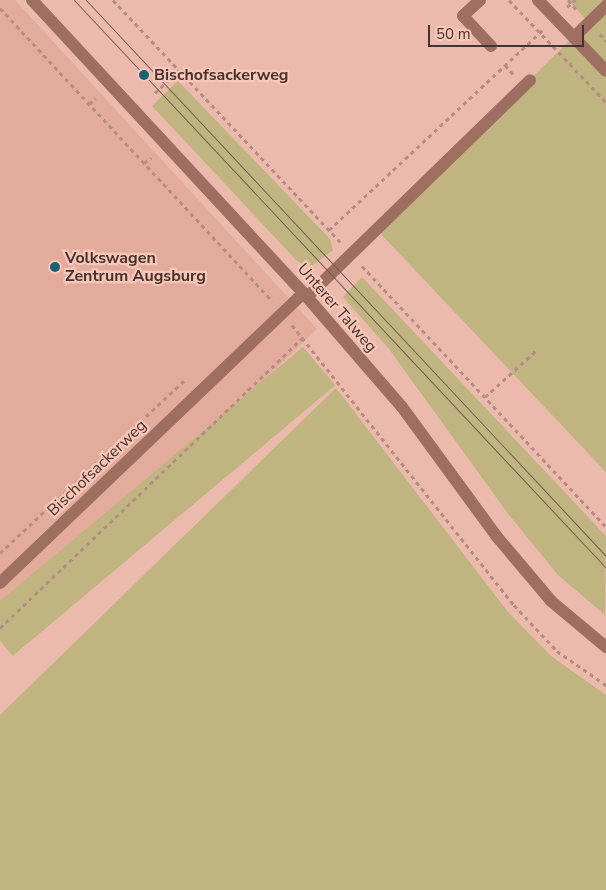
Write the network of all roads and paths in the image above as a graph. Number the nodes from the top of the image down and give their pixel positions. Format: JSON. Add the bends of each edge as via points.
{"nodes":[{"id":1,"x":32,"y":0,"type":"edge"},
{"id":2,"x":480,"y":0,"type":"edge"},
{"id":3,"x":509,"y":0,"type":"edge"},
{"id":4,"x":538,"y":0,"type":"edge"},
{"id":5,"x":575,"y":0,"type":"edge"},
{"id":6,"x":606,"y":6,"type":"edge"},
{"id":7,"x":0,"y":8,"type":"edge"},
{"id":8,"x":556,"y":18,"type":"junction"},
{"id":9,"x":540,"y":33,"type":"junction"},
{"id":10,"x":574,"y":37,"type":"junction"},
{"id":11,"x":491,"y":46,"type":"dead end"},
{"id":12,"x":505,"y":65,"type":"junction"},
{"id":13,"x":179,"y":70,"type":"dead end"},
{"id":14,"x":606,"y":71,"type":"edge"},
{"id":15,"x":514,"y":75,"type":"dead end"},
{"id":16,"x":530,"y":80,"type":"dead end"},
{"id":17,"x":155,"y":93,"type":"dead end"},
{"id":18,"x":96,"y":98,"type":"dead end"},
{"id":19,"x":606,"y":102,"type":"edge"},
{"id":20,"x":89,"y":104,"type":"junction"},
{"id":21,"x":151,"y":158,"type":"dead end"},
{"id":22,"x":144,"y":164,"type":"junction"},
{"id":23,"x":329,"y":230,"type":"dead end"},
{"id":24,"x":305,"y":295,"type":"junction"},
{"id":25,"x":271,"y":299,"type":"junction"},
{"id":26,"x":264,"y":306,"type":"dead end"},
{"id":27,"x":281,"y":313,"type":"junction"},
{"id":28,"x":303,"y":337,"type":"junction"},
{"id":29,"x":538,"y":349,"type":"dead end"},
{"id":30,"x":190,"y":376,"type":"dead end"},
{"id":31,"x":485,"y":397,"type":"dead end"},
{"id":32,"x":0,"y":553,"type":"edge"},
{"id":33,"x":0,"y":583,"type":"edge"},
{"id":34,"x":0,"y":628,"type":"edge"},
{"id":35,"x":606,"y":647,"type":"edge"},
{"id":36,"x":606,"y":685,"type":"edge"}],
"edges":[{"from":1,"to":24,"type":"street","name":"Unterer Talweg"},
{"from":2,"to":11,"type":"street","via":[[463,16]]},
{"from":3,"to":9,"type":"path"},
{"from":4,"to":8,"type":"street"},
{"from":5,"to":8,"type":"path"},
{"from":6,"to":10,"type":"street"},
{"from":7,"to":20,"type":"path"},
{"from":8,"to":9,"type":"path"},
{"from":8,"to":10,"type":"street"},
{"from":9,"to":12,"type":"path"},
{"from":9,"to":19,"type":"path"},
{"from":10,"to":14,"type":"street"},
{"from":12,"to":15,"type":"path"},
{"from":12,"to":23,"type":"path"},
{"from":13,"to":17,"type":"path"},
{"from":16,"to":24,"type":"street","name":"Bischofsackerweg"},
{"from":18,"to":20,"type":"path"},
{"from":20,"to":22,"type":"path"},
{"from":21,"to":22,"type":"path"},
{"from":22,"to":25,"type":"path"},
{"from":24,"to":27,"type":"street","name":"Bischofsackerweg"},
{"from":24,"to":35,"type":"street","name":"Unterer Talweg","via":[[402,406],[498,538],[551,601]]},
{"from":25,"to":26,"type":"path"},
{"from":25,"to":27,"type":"path"},
{"from":27,"to":28,"type":"path"},
{"from":27,"to":33,"type":"street","name":"Bischofsackerweg"},
{"from":28,"to":34,"type":"path"},
{"from":28,"to":36,"type":"path","via":[[514,605],[557,651]]},
{"from":29,"to":31,"type":"path"},
{"from":30,"to":32,"type":"path"}]}
